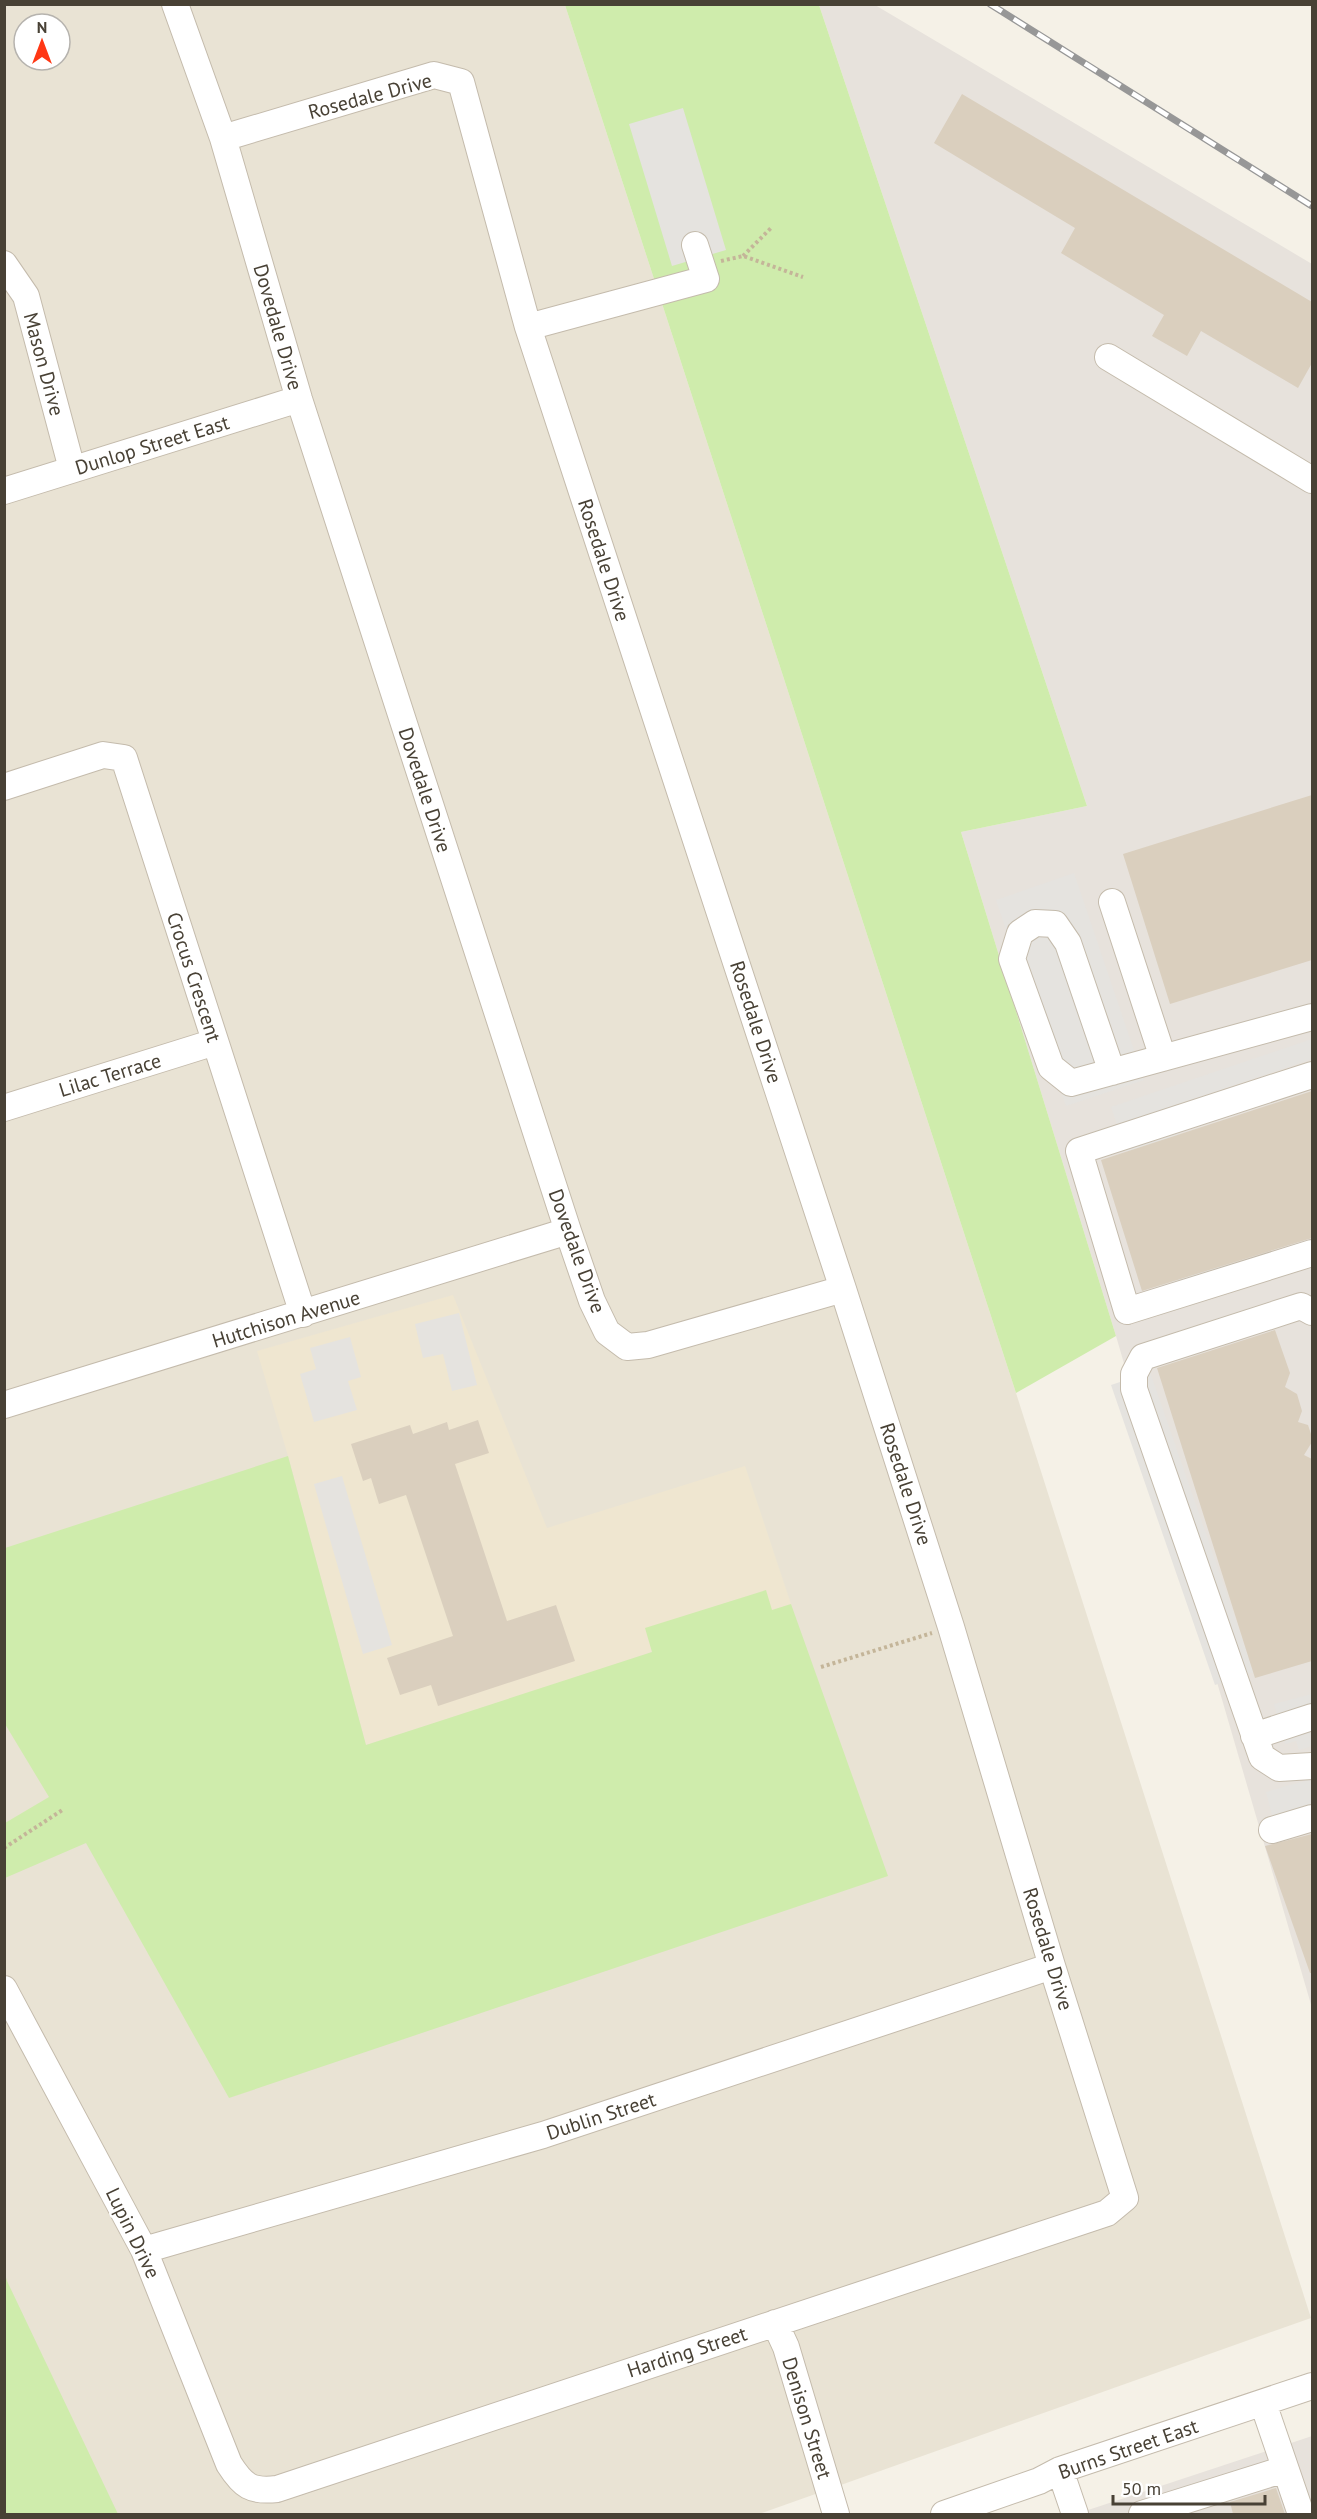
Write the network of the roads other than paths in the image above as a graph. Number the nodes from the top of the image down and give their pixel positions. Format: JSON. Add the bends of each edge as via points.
{"nodes":[{"id":1,"x":178,"y":5,"type":"edge"},
{"id":2,"x":223,"y":138,"type":"junction"},
{"id":3,"x":698,"y":256,"type":"road end"},
{"id":4,"x":4,"y":264,"type":"edge"},
{"id":5,"x":528,"y":327,"type":"junction"},
{"id":6,"x":1108,"y":357,"type":"dead end"},
{"id":7,"x":299,"y":399,"type":"junction"},
{"id":8,"x":72,"y":469,"type":"junction"},
{"id":9,"x":1312,"y":480,"type":"edge"},
{"id":10,"x":4,"y":490,"type":"edge"},
{"id":11,"x":4,"y":787,"type":"edge"},
{"id":12,"x":1112,"y":902,"type":"dead end"},
{"id":13,"x":1312,"y":1017,"type":"edge"},
{"id":14,"x":216,"y":1042,"type":"junction"},
{"id":15,"x":1162,"y":1058,"type":"junction"},
{"id":16,"x":1112,"y":1072,"type":"junction"},
{"id":17,"x":1312,"y":1075,"type":"edge"},
{"id":18,"x":4,"y":1108,"type":"edge"},
{"id":19,"x":568,"y":1231,"type":"junction"},
{"id":20,"x":1312,"y":1253,"type":"edge"},
{"id":21,"x":843,"y":1288,"type":"junction"},
{"id":22,"x":1312,"y":1312,"type":"edge"},
{"id":23,"x":303,"y":1314,"type":"junction"},
{"id":24,"x":4,"y":1405,"type":"edge"},
{"id":25,"x":1312,"y":1717,"type":"edge"},
{"id":26,"x":1254,"y":1736,"type":"junction"},
{"id":27,"x":1312,"y":1766,"type":"edge"},
{"id":28,"x":1312,"y":1818,"type":"edge"},
{"id":29,"x":1272,"y":1830,"type":"dead end"},
{"id":30,"x":1052,"y":1966,"type":"junction"},
{"id":31,"x":4,"y":1989,"type":"edge"},
{"id":32,"x":1125,"y":2198,"type":"joint"},
{"id":33,"x":144,"y":2250,"type":"junction"},
{"id":34,"x":775,"y":2323,"type":"junction"},
{"id":35,"x":1312,"y":2386,"type":"edge"},
{"id":36,"x":1263,"y":2403,"type":"junction"},
{"id":37,"x":1285,"y":2469,"type":"junction"},
{"id":38,"x":1060,"y":2470,"type":"junction"},
{"id":39,"x":244,"y":2484,"type":"joint"},
{"id":40,"x":836,"y":2514,"type":"edge"},
{"id":41,"x":944,"y":2514,"type":"edge"},
{"id":42,"x":1075,"y":2514,"type":"edge"},
{"id":43,"x":1142,"y":2514,"type":"edge"},
{"id":44,"x":1301,"y":2514,"type":"edge"}],
"edges":[{"from":1,"to":2,"type":"street","name":"Dovedale Drive"},
{"from":2,"to":5,"type":"street","name":"Rosedale Drive","via":[[434,75],[462,82]]},
{"from":2,"to":7,"type":"street","name":"Dovedale Drive"},
{"from":3,"to":5,"type":"street","via":[[706,279]]},
{"from":4,"to":8,"type":"street","name":"Mason Drive","via":[[26,296]]},
{"from":5,"to":21,"type":"street","name":"Rosedale Drive"},
{"from":6,"to":9,"type":"street"},
{"from":7,"to":8,"type":"street","name":"Dunlop Street East"},
{"from":7,"to":19,"type":"street","name":"Dovedale Drive"},
{"from":8,"to":10,"type":"street","name":"Dunlop Street East"},
{"from":11,"to":14,"type":"street","name":"Crocus Crescent","via":[[103,755],[124,758]]},
{"from":12,"to":15,"type":"street"},
{"from":13,"to":15,"type":"street"},
{"from":14,"to":18,"type":"street","name":"Lilac Terrace"},
{"from":14,"to":23,"type":"street","name":"Crocus Crescent"},
{"from":15,"to":16,"type":"street"},
{"from":16,"to":16,"type":"street","via":[[1071,1083],[1052,1067],[1012,959],[1020,933],[1035,923],[1055,924],[1068,943]]},
{"from":17,"to":20,"type":"street","via":[[1079,1151],[1127,1311]]},
{"from":19,"to":21,"type":"street","name":"Dovedale Drive","via":[[607,1332],[627,1347],[648,1345]]},
{"from":19,"to":23,"type":"street","name":"Hutchison Avenue"},
{"from":21,"to":30,"type":"street","name":"Rosedale Drive","via":[[951,1627]]},
{"from":22,"to":26,"type":"street","via":[[1301,1306],[1143,1358],[1134,1374],[1134,1389]]},
{"from":23,"to":24,"type":"street","name":"Hutchison Avenue"},
{"from":25,"to":26,"type":"street"},
{"from":26,"to":27,"type":"street","via":[[1262,1757],[1279,1767]]},
{"from":28,"to":29,"type":"street"},
{"from":30,"to":32,"type":"street","name":"Rosedale Drive"},
{"from":30,"to":33,"type":"street","name":"Dublin Street","via":[[543,2135]]},
{"from":31,"to":33,"type":"street","name":"Lupin Drive"},
{"from":32,"to":34,"type":"street","name":"Harding Street","via":[[1107,2213]]},
{"from":33,"to":39,"type":"street","name":"Lupin Drive","via":[[229,2464]]},
{"from":34,"to":39,"type":"street","name":"Harding Street","via":[[277,2488],[258,2491]]},
{"from":34,"to":40,"type":"street","name":"Denison Street","via":[[786,2347]]},
{"from":35,"to":36,"type":"street","name":"Burns Street East"},
{"from":36,"to":37,"type":"street"},
{"from":36,"to":38,"type":"street","name":"Burns Street East"},
{"from":37,"to":43,"type":"street"},
{"from":37,"to":44,"type":"street"},
{"from":38,"to":41,"type":"street","name":"Burns Street East"},
{"from":38,"to":42,"type":"street"}]}
